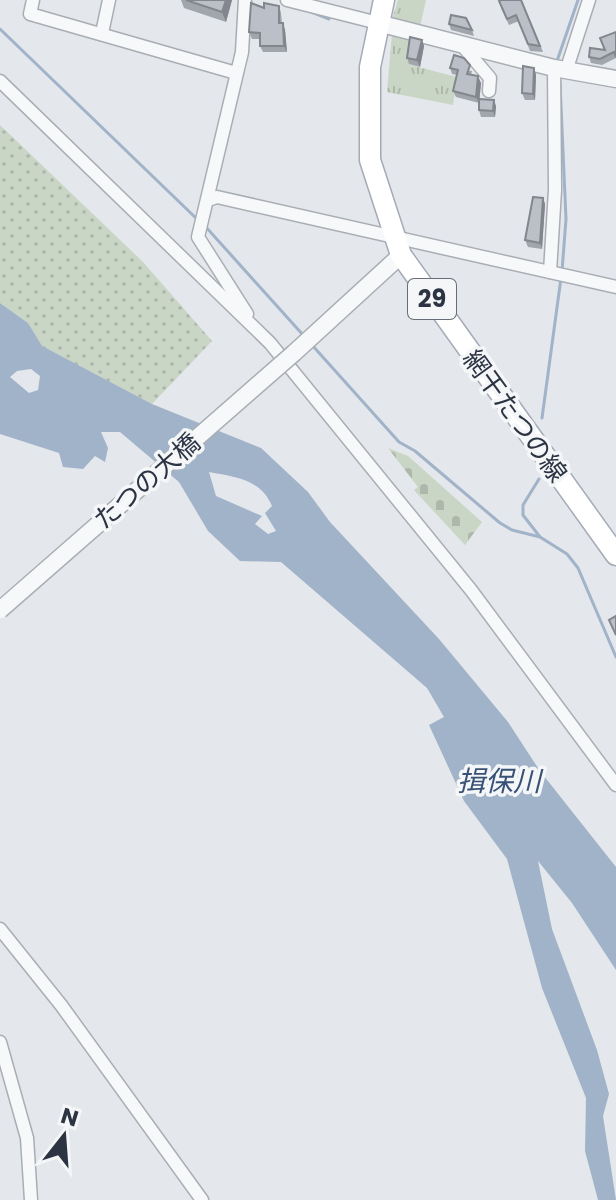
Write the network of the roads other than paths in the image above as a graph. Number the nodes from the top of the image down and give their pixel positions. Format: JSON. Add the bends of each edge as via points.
{"nodes":[{"id":1,"x":33,"y":0,"type":"edge"},
{"id":2,"x":109,"y":0,"type":"edge"},
{"id":3,"x":245,"y":0,"type":"edge"},
{"id":4,"x":336,"y":0,"type":"edge"},
{"id":5,"x":384,"y":0,"type":"edge"},
{"id":6,"x":293,"y":1,"type":"edge"},
{"id":7,"x":586,"y":1,"type":"edge"},
{"id":8,"x":333,"y":14,"type":"junction"},
{"id":9,"x":378,"y":23,"type":"junction"},
{"id":10,"x":102,"y":33,"type":"junction"},
{"id":11,"x":461,"y":44,"type":"junction"},
{"id":12,"x":560,"y":69,"type":"junction"},
{"id":13,"x":236,"y":73,"type":"junction"},
{"id":14,"x":616,"y":79,"type":"edge"},
{"id":15,"x":0,"y":81,"type":"edge"},
{"id":16,"x":489,"y":91,"type":"dead end"},
{"id":17,"x":208,"y":200,"type":"junction"},
{"id":18,"x":398,"y":245,"type":"junction"},
{"id":19,"x":550,"y":272,"type":"junction"},
{"id":20,"x":616,"y":287,"type":"edge"},
{"id":21,"x":255,"y":327,"type":"junction"},
{"id":22,"x":616,"y":555,"type":"edge"},
{"id":23,"x":0,"y":610,"type":"edge"},
{"id":24,"x":616,"y":785,"type":"edge"},
{"id":25,"x":0,"y":929,"type":"edge"},
{"id":26,"x":0,"y":1042,"type":"edge"},
{"id":27,"x":31,"y":1200,"type":"edge"},
{"id":28,"x":202,"y":1200,"type":"edge"}],
"edges":[{"from":1,"to":10,"type":"street","via":[[30,14]]},
{"from":2,"to":10,"type":"street"},
{"from":3,"to":13,"type":"street"},
{"from":4,"to":8,"type":"street"},
{"from":5,"to":9,"type":"main road","name":"網干たつの線","number":"29"},
{"from":6,"to":8,"type":"street"},
{"from":7,"to":12,"type":"street"},
{"from":8,"to":9,"type":"street"},
{"from":9,"to":11,"type":"street"},
{"from":9,"to":18,"type":"main road","name":"網干たつの線","number":"29","via":[[367,110],[370,160]]},
{"from":10,"to":13,"type":"street"},
{"from":11,"to":12,"type":"street"},
{"from":11,"to":16,"type":"street","via":[[490,78]]},
{"from":12,"to":14,"type":"street"},
{"from":12,"to":19,"type":"street"},
{"from":13,"to":17,"type":"street"},
{"from":15,"to":21,"type":"street"},
{"from":17,"to":18,"type":"street","via":[[217,197]]},
{"from":17,"to":21,"type":"street","via":[[198,237]]},
{"from":18,"to":19,"type":"street"},
{"from":18,"to":22,"type":"main road","name":"網干たつの線","number":"29"},
{"from":18,"to":23,"type":"street","name":"たつの大橋","bridge":true,"via":[[294,353]]},
{"from":19,"to":20,"type":"street"},
{"from":21,"to":24,"type":"street","via":[[471,590]]},
{"from":25,"to":28,"type":"street"},
{"from":26,"to":27,"type":"street","via":[[27,1138]]}]}
